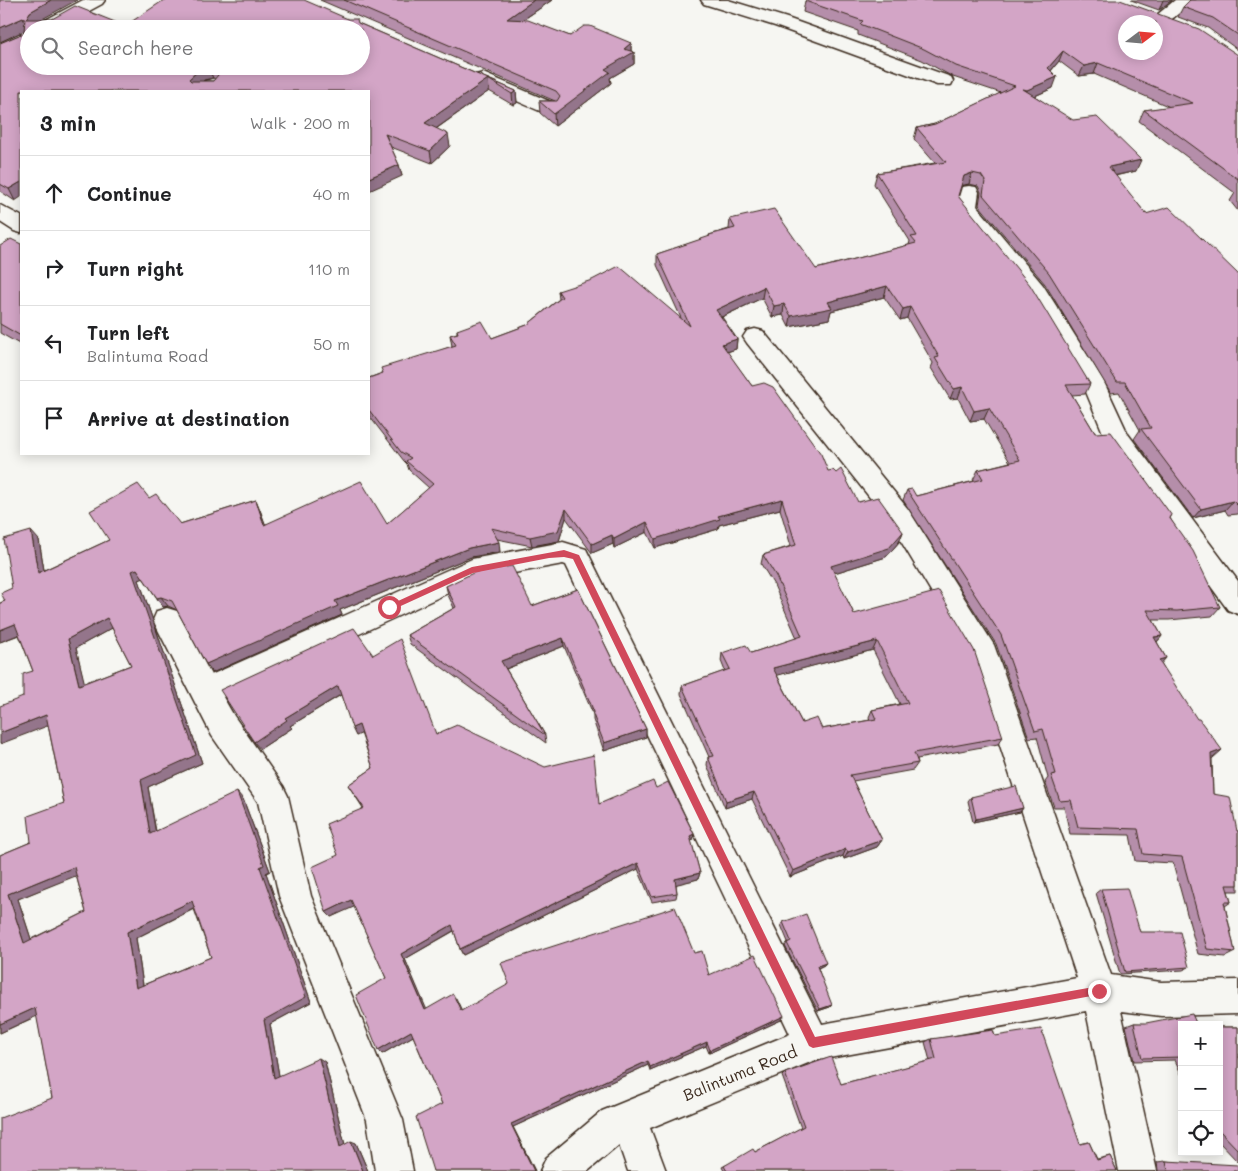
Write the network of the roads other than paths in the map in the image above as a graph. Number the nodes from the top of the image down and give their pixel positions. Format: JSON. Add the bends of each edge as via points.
{"nodes":[{"id":1,"x":96,"y":0,"type":"edge"},
{"id":2,"x":710,"y":0,"type":"edge"},
{"id":3,"x":1186,"y":0,"type":"edge"},
{"id":4,"x":1144,"y":12,"type":"edge"},
{"id":5,"x":59,"y":20,"type":"edge"},
{"id":6,"x":469,"y":73,"type":"edge"},
{"id":7,"x":944,"y":81,"type":"dead end"},
{"id":8,"x":549,"y":108,"type":"edge"},
{"id":9,"x":969,"y":192,"type":"dead end"},
{"id":10,"x":6,"y":211,"type":"edge"},
{"id":11,"x":20,"y":225,"type":"edge"},
{"id":12,"x":755,"y":337,"type":"dead end"},
{"id":13,"x":1238,"y":602,"type":"edge"},
{"id":14,"x":166,"y":620,"type":"dead end"},
{"id":15,"x":204,"y":692,"type":"junction"},
{"id":16,"x":1099,"y":991,"type":"junction"},
{"id":17,"x":1238,"y":997,"type":"edge"},
{"id":18,"x":813,"y":1043,"type":"junction"},
{"id":19,"x":628,"y":1119,"type":"junction"},
{"id":20,"x":394,"y":1171,"type":"edge"},
{"id":21,"x":559,"y":1171,"type":"edge"},
{"id":22,"x":647,"y":1171,"type":"edge"},
{"id":23,"x":1138,"y":1171,"type":"edge"}],
"edges":[{"from":1,"to":5,"type":"street"},
{"from":2,"to":7,"type":"street"},
{"from":3,"to":4,"type":"street","via":[[1169,22]]},
{"from":6,"to":8,"type":"street"},
{"from":9,"to":13,"type":"street","via":[[966,208],[1035,290],[1095,386],[1117,438]]},
{"from":10,"to":11,"type":"street"},
{"from":12,"to":16,"type":"street","via":[[899,516],[984,654]]},
{"from":14,"to":15,"type":"street"},
{"from":15,"to":18,"type":"street","via":[[472,570],[564,553],[576,557]]},
{"from":15,"to":20,"type":"street","via":[[223,726],[272,796],[296,896],[385,1120]]},
{"from":16,"to":17,"type":"street","name":"Balintuma Road","via":[[1161,999]]},
{"from":16,"to":18,"type":"street","name":"Balintuma Road"},
{"from":16,"to":23,"type":"street"},
{"from":18,"to":19,"type":"street","name":"Balintuma Road"},
{"from":19,"to":21,"type":"street","name":"Balintuma Road","via":[[615,1124]]},
{"from":19,"to":22,"type":"street"}]}
